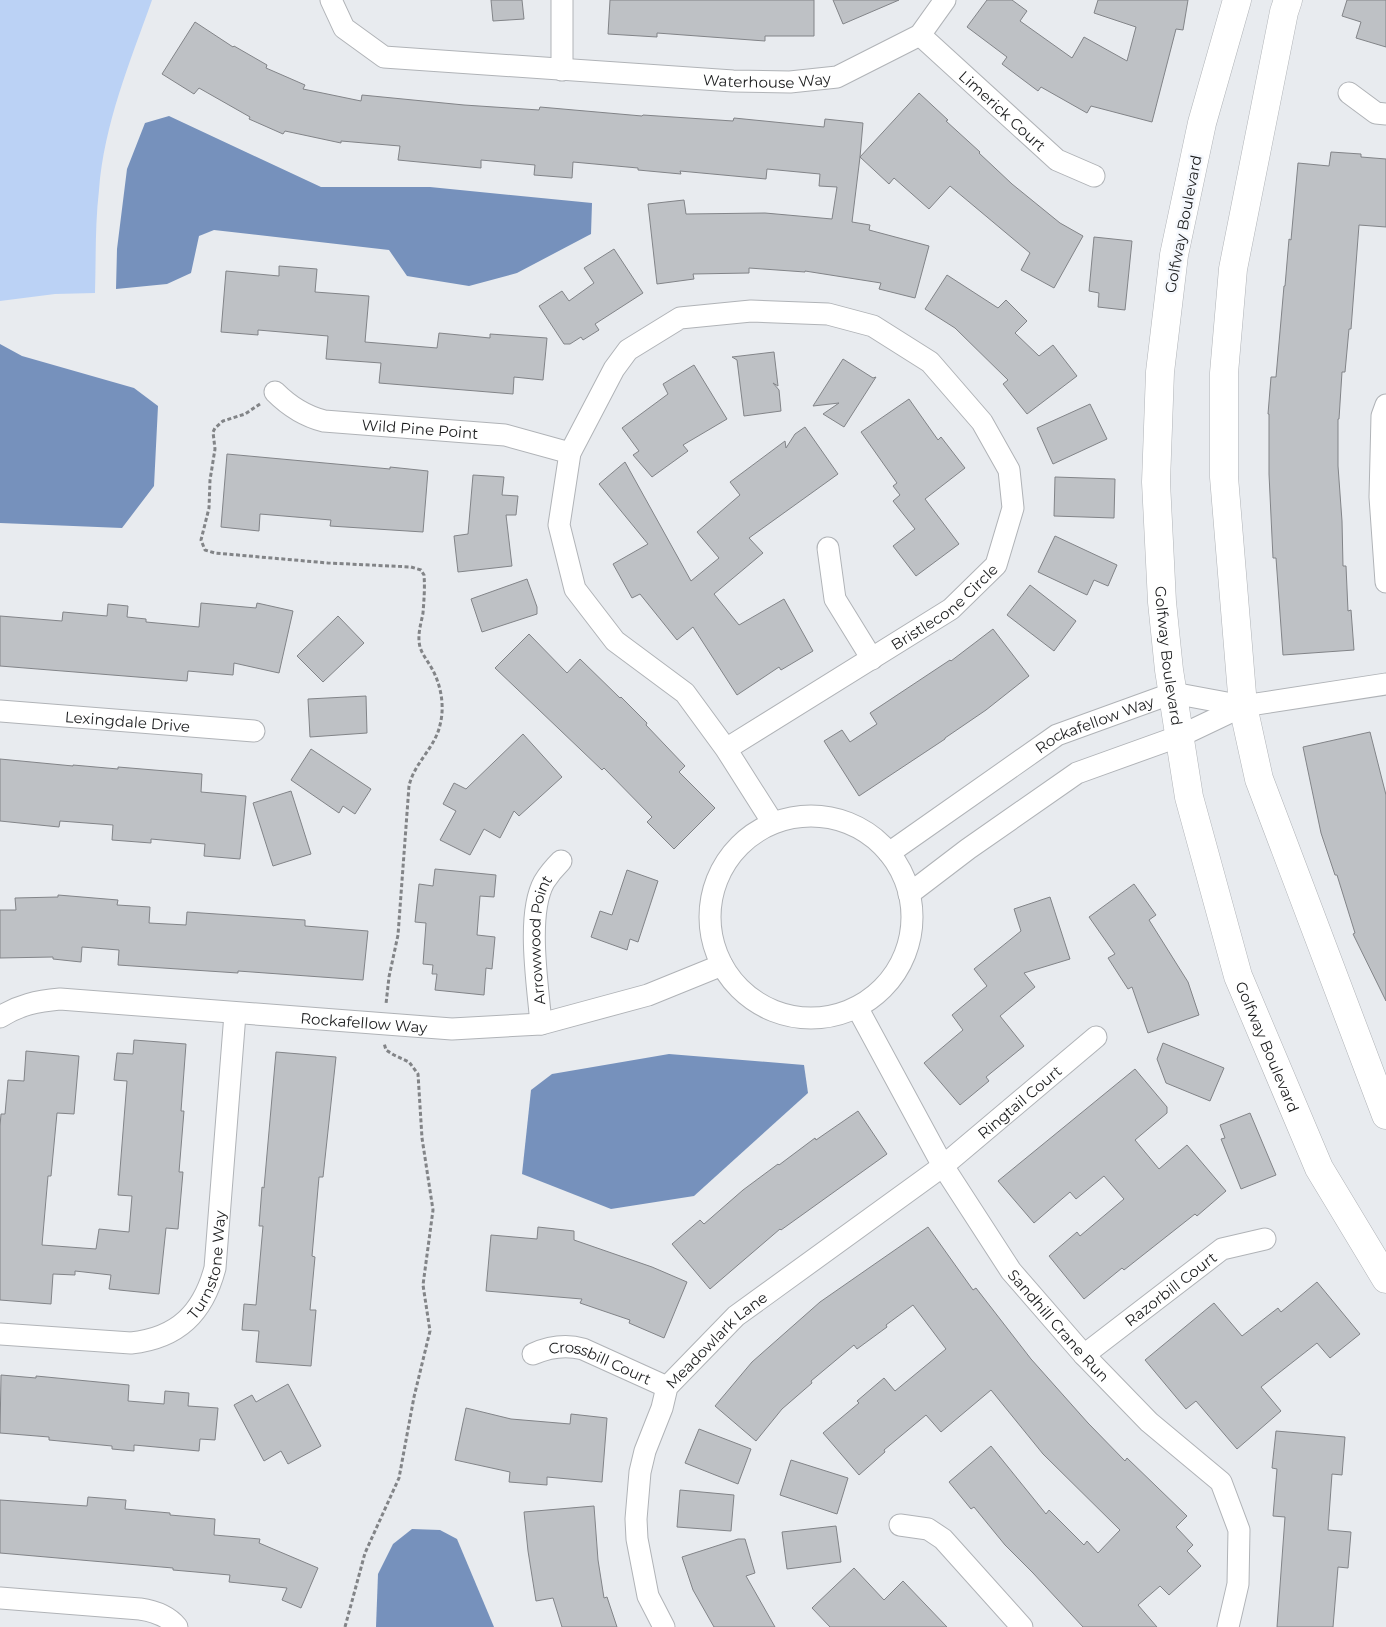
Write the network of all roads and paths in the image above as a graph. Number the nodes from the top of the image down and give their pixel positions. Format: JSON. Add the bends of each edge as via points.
{"nodes":[{"id":1,"x":331,"y":0,"type":"edge"},
{"id":2,"x":562,"y":0,"type":"edge"},
{"id":3,"x":945,"y":0,"type":"edge"},
{"id":4,"x":1237,"y":0,"type":"edge"},
{"id":5,"x":1288,"y":0,"type":"edge"},
{"id":6,"x":920,"y":35,"type":"junction"},
{"id":7,"x":562,"y":70,"type":"junction"},
{"id":8,"x":1349,"y":93,"type":"dead end"},
{"id":9,"x":1386,"y":114,"type":"edge"},
{"id":10,"x":1094,"y":176,"type":"dead end"},
{"id":11,"x":275,"y":392,"type":"joint"},
{"id":12,"x":1386,"y":405,"type":"edge"},
{"id":13,"x":570,"y":453,"type":"junction"},
{"id":14,"x":828,"y":548,"type":"dead end"},
{"id":15,"x":1386,"y":582,"type":"edge"},
{"id":16,"x":872,"y":659,"type":"junction"},
{"id":17,"x":1386,"y":684,"type":"edge"},
{"id":18,"x":1173,"y":692,"type":"junction"},
{"id":19,"x":1243,"y":706,"type":"junction"},
{"id":20,"x":0,"y":711,"type":"edge"},
{"id":21,"x":254,"y":731,"type":"dead end"},
{"id":22,"x":1180,"y":736,"type":"junction"},
{"id":23,"x":726,"y":749,"type":"junction"},
{"id":24,"x":772,"y":822,"type":"junction"},
{"id":25,"x":889,"y":853,"type":"junction"},
{"id":26,"x":561,"y":861,"type":"dead end"},
{"id":27,"x":909,"y":894,"type":"junction"},
{"id":28,"x":722,"y":965,"type":"junction"},
{"id":29,"x":858,"y":1009,"type":"junction"},
{"id":30,"x":235,"y":1014,"type":"junction"},
{"id":31,"x":0,"y":1017,"type":"edge"},
{"id":32,"x":384,"y":1024,"type":"junction"},
{"id":33,"x":541,"y":1024,"type":"junction"},
{"id":34,"x":1096,"y":1037,"type":"dead end"},
{"id":35,"x":1386,"y":1115,"type":"edge"},
{"id":36,"x":943,"y":1166,"type":"junction"},
{"id":37,"x":1265,"y":1239,"type":"dead end"},
{"id":38,"x":1386,"y":1279,"type":"edge"},
{"id":39,"x":0,"y":1334,"type":"edge"},
{"id":40,"x":533,"y":1354,"type":"dead end"},
{"id":41,"x":1084,"y":1355,"type":"junction"},
{"id":42,"x":667,"y":1387,"type":"junction"},
{"id":43,"x":900,"y":1525,"type":"dead end"},
{"id":44,"x":0,"y":1598,"type":"edge"},
{"id":45,"x":177,"y":1627,"type":"edge"},
{"id":46,"x":345,"y":1627,"type":"edge"},
{"id":47,"x":664,"y":1627,"type":"edge"},
{"id":48,"x":1022,"y":1627,"type":"edge"},
{"id":49,"x":1228,"y":1627,"type":"edge"}],
"edges":[{"from":1,"to":7,"type":"street","name":"Waterhouse Way","via":[[344,28],[384,56]]},
{"from":2,"to":7,"type":"street"},
{"from":3,"to":6,"type":"street","name":"Waterhouse Way"},
{"from":4,"to":18,"type":"street","name":"Golfway Boulevard","via":[[1202,123],[1174,255],[1160,372],[1156,491],[1162,602]]},
{"from":5,"to":19,"type":"street","via":[[1233,269],[1224,373],[1224,477]]},
{"from":6,"to":7,"type":"street","name":"Waterhouse Way","via":[[838,76],[790,82]]},
{"from":6,"to":10,"type":"street","name":"Limerick Court","via":[[1057,160]]},
{"from":8,"to":9,"type":"street","via":[[1376,112]]},
{"from":11,"to":13,"type":"street","name":"Wild Pine Point","via":[[302,413],[324,421],[505,435]]},
{"from":11,"to":32,"type":"path","via":[[250,412],[223,421],[215,428],[210,508],[201,535],[203,548],[215,553],[274,559],[411,567],[424,574],[419,640],[422,654],[440,686],[441,720],[409,786],[398,935]]},
{"from":12,"to":15,"type":"street","via":[[1382,416],[1380,497]]},
{"from":13,"to":16,"type":"street","name":"Bristlecone Circle","via":[[614,369],[628,350],[680,318],[750,311],[828,314],[873,326],[930,362],[982,422],[1009,470],[1013,508],[996,565],[951,610]]},
{"from":13,"to":23,"type":"street","name":"Bristlecone Circle","via":[[559,525],[575,589],[615,641],[685,693]]},
{"from":14,"to":16,"type":"street","via":[[835,599]]},
{"from":16,"to":23,"type":"street","name":"Bristlecone Circle"},
{"from":17,"to":19,"type":"street"},
{"from":18,"to":19,"type":"street","name":"Rockafellow Way"},
{"from":18,"to":22,"type":"street","name":"Golfway Boulevard"},
{"from":18,"to":25,"type":"street","name":"Rockafellow Way","via":[[1058,735]]},
{"from":19,"to":22,"type":"street"},
{"from":19,"to":35,"type":"street","via":[[1259,779]]},
{"from":20,"to":21,"type":"street","name":"Lexingdale Drive"},
{"from":22,"to":27,"type":"street","via":[[1077,773]]},
{"from":22,"to":38,"type":"street","name":"Golfway Boulevard","via":[[1190,797],[1238,976],[1319,1168]]},
{"from":23,"to":24,"type":"street","name":"Bristlecone Circle"},
{"from":24,"to":25,"type":"street","via":[[796,816],[844,821],[866,832]]},
{"from":24,"to":28,"type":"street","via":[[748,837],[729,857],[716,882],[710,910],[712,938]]},
{"from":25,"to":27,"type":"street"},
{"from":26,"to":33,"type":"street","name":"Arrowwood Point","via":[[544,882],[536,909]]},
{"from":27,"to":29,"type":"street","via":[[912,923],[906,951],[892,976]]},
{"from":28,"to":29,"type":"street","via":[[739,988],[762,1006],[790,1016],[819,1018]]},
{"from":28,"to":33,"type":"street","name":"Rockafellow Way","via":[[648,995]]},
{"from":29,"to":36,"type":"street","name":"Sandhill Crane Run"},
{"from":30,"to":31,"type":"street","name":"Rockafellow Way","via":[[60,999],[27,1004]]},
{"from":30,"to":32,"type":"street","name":"Rockafellow Way"},
{"from":30,"to":39,"type":"street","name":"Turnstone Way","via":[[217,1253],[211,1284],[196,1311],[172,1332],[146,1342]]},
{"from":32,"to":33,"type":"street","name":"Rockafellow Way","via":[[452,1029]]},
{"from":32,"to":46,"type":"path","via":[[386,1050],[409,1062],[418,1074],[422,1138],[433,1210],[423,1285],[430,1331],[398,1478],[365,1553]]},
{"from":34,"to":36,"type":"street","name":"Ringtail Court"},
{"from":36,"to":41,"type":"street","name":"Sandhill Crane Run","via":[[1010,1271]]},
{"from":36,"to":42,"type":"street","name":"Meadowlark Lane","via":[[736,1316]]},
{"from":37,"to":41,"type":"street","name":"Razorbill Court","via":[[1222,1250]]},
{"from":40,"to":42,"type":"street","name":"Crossbill Court","via":[[554,1347],[583,1349]]},
{"from":41,"to":49,"type":"street","name":"Sandhill Crane Run","via":[[1149,1422],[1221,1482],[1239,1530],[1238,1584]]},
{"from":42,"to":47,"type":"street","name":"Meadowlark Lane","via":[[641,1465],[636,1519],[648,1596]]},
{"from":43,"to":48,"type":"street","via":[[928,1529],[943,1539]]},
{"from":44,"to":45,"type":"street","via":[[153,1611]]}]}
